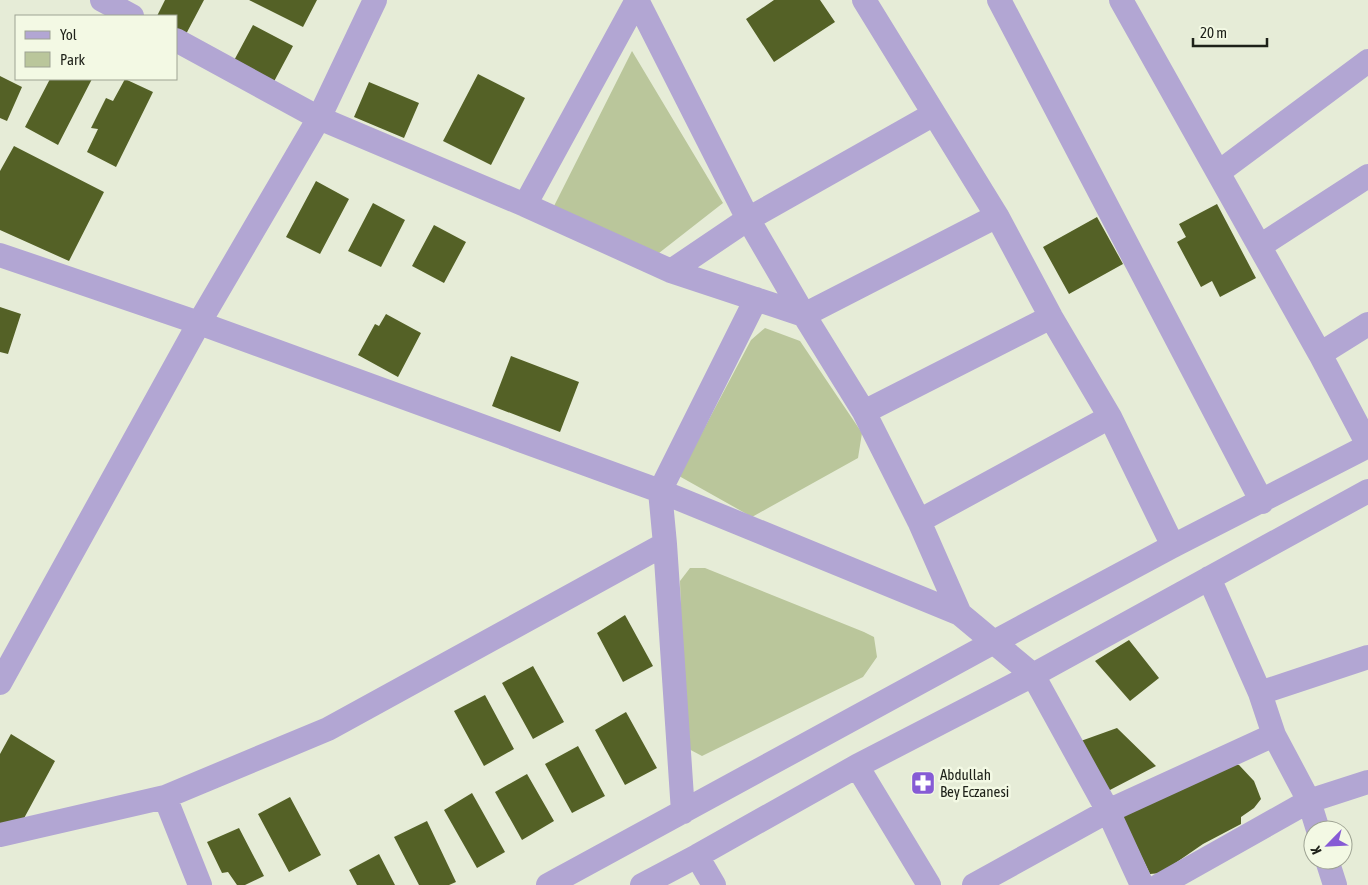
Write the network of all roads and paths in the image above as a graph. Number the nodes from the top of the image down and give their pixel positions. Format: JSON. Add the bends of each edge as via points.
{"nodes":[{"id":1,"x":102,"y":0,"type":"edge"},
{"id":2,"x":375,"y":0,"type":"edge"},
{"id":3,"x":864,"y":0,"type":"edge"},
{"id":4,"x":999,"y":0,"type":"edge"},
{"id":5,"x":1128,"y":2,"type":"edge"},
{"id":6,"x":130,"y":15,"type":"edge"},
{"id":7,"x":178,"y":41,"type":"edge"},
{"id":8,"x":1368,"y":61,"type":"edge"},
{"id":9,"x":934,"y":114,"type":"junction"},
{"id":10,"x":319,"y":118,"type":"junction"},
{"id":11,"x":1219,"y":172,"type":"junction"},
{"id":12,"x":1368,"y":176,"type":"edge"},
{"id":13,"x":526,"y":205,"type":"junction"},
{"id":14,"x":997,"y":216,"type":"junction"},
{"id":15,"x":748,"y":220,"type":"junction"},
{"id":16,"x":1260,"y":246,"type":"junction"},
{"id":17,"x":0,"y":255,"type":"edge"},
{"id":18,"x":671,"y":271,"type":"junction"},
{"id":19,"x":756,"y":299,"type":"junction"},
{"id":20,"x":804,"y":315,"type":"junction"},
{"id":21,"x":1051,"y":317,"type":"junction"},
{"id":22,"x":199,"y":324,"type":"junction"},
{"id":23,"x":1368,"y":324,"type":"edge"},
{"id":24,"x":1320,"y":354,"type":"junction"},
{"id":25,"x":864,"y":412,"type":"junction"},
{"id":26,"x":1110,"y":417,"type":"junction"},
{"id":27,"x":1368,"y":446,"type":"edge"},
{"id":28,"x":660,"y":491,"type":"junction"},
{"id":29,"x":1368,"y":492,"type":"edge"},
{"id":30,"x":1262,"y":502,"type":"junction"},
{"id":31,"x":919,"y":521,"type":"junction"},
{"id":32,"x":665,"y":544,"type":"junction"},
{"id":33,"x":1173,"y":546,"type":"junction"},
{"id":34,"x":1209,"y":578,"type":"junction"},
{"id":35,"x":960,"y":614,"type":"junction"},
{"id":36,"x":994,"y":642,"type":"junction"},
{"id":37,"x":1368,"y":657,"type":"edge"},
{"id":38,"x":1033,"y":675,"type":"junction"},
{"id":39,"x":0,"y":683,"type":"edge"},
{"id":40,"x":1260,"y":693,"type":"junction"},
{"id":41,"x":1274,"y":735,"type":"junction"},
{"id":42,"x":857,"y":766,"type":"junction"},
{"id":43,"x":1368,"y":782,"type":"edge"},
{"id":44,"x":166,"y":797,"type":"junction"},
{"id":45,"x":1309,"y":801,"type":"junction"},
{"id":46,"x":1108,"y":811,"type":"junction"},
{"id":47,"x":683,"y":812,"type":"junction"},
{"id":48,"x":1315,"y":820,"type":"edge"},
{"id":49,"x":0,"y":835,"type":"edge"},
{"id":50,"x":697,"y":856,"type":"junction"},
{"id":51,"x":1330,"y":870,"type":"edge"},
{"id":52,"x":200,"y":885,"type":"edge"},
{"id":53,"x":548,"y":885,"type":"edge"},
{"id":54,"x":642,"y":885,"type":"edge"},
{"id":55,"x":714,"y":885,"type":"edge"},
{"id":56,"x":929,"y":885,"type":"edge"},
{"id":57,"x":974,"y":885,"type":"edge"},
{"id":58,"x":1142,"y":885,"type":"edge"},
{"id":59,"x":1160,"y":885,"type":"edge"},
{"id":60,"x":1335,"y":885,"type":"edge"}],
"edges":[{"from":1,"to":6,"type":"street"},
{"from":2,"to":10,"type":"street"},
{"from":3,"to":9,"type":"street"},
{"from":4,"to":30,"type":"street"},
{"from":5,"to":11,"type":"street"},
{"from":7,"to":10,"type":"street"},
{"from":8,"to":11,"type":"street"},
{"from":9,"to":14,"type":"street"},
{"from":9,"to":15,"type":"street"},
{"from":10,"to":13,"type":"street"},
{"from":10,"to":22,"type":"street"},
{"from":11,"to":16,"type":"street"},
{"from":12,"to":16,"type":"street"},
{"from":13,"to":15,"type":"street","via":[[637,0]]},
{"from":13,"to":18,"type":"street"},
{"from":14,"to":20,"type":"street"},
{"from":14,"to":21,"type":"street"},
{"from":15,"to":18,"type":"street"},
{"from":15,"to":20,"type":"street"},
{"from":16,"to":24,"type":"street"},
{"from":17,"to":22,"type":"street"},
{"from":18,"to":19,"type":"street"},
{"from":19,"to":20,"type":"street"},
{"from":19,"to":28,"type":"street"},
{"from":20,"to":25,"type":"street"},
{"from":21,"to":25,"type":"street"},
{"from":21,"to":26,"type":"street"},
{"from":22,"to":28,"type":"street"},
{"from":22,"to":39,"type":"street"},
{"from":23,"to":24,"type":"street"},
{"from":24,"to":27,"type":"street"},
{"from":25,"to":31,"type":"street"},
{"from":26,"to":31,"type":"street"},
{"from":26,"to":33,"type":"street"},
{"from":27,"to":30,"type":"street"},
{"from":28,"to":32,"type":"street"},
{"from":28,"to":35,"type":"street"},
{"from":29,"to":34,"type":"street"},
{"from":30,"to":33,"type":"street"},
{"from":31,"to":35,"type":"street"},
{"from":32,"to":44,"type":"street","via":[[328,729]]},
{"from":32,"to":47,"type":"street"},
{"from":33,"to":36,"type":"street"},
{"from":34,"to":38,"type":"street"},
{"from":34,"to":40,"type":"street"},
{"from":35,"to":36,"type":"street"},
{"from":36,"to":38,"type":"street"},
{"from":36,"to":47,"type":"street"},
{"from":37,"to":40,"type":"street"},
{"from":38,"to":42,"type":"street"},
{"from":38,"to":46,"type":"street"},
{"from":40,"to":41,"type":"street"},
{"from":41,"to":45,"type":"street"},
{"from":41,"to":46,"type":"street"},
{"from":42,"to":50,"type":"street"},
{"from":42,"to":56,"type":"street"},
{"from":43,"to":45,"type":"street"},
{"from":44,"to":49,"type":"street"},
{"from":44,"to":52,"type":"street"},
{"from":45,"to":48,"type":"street"},
{"from":45,"to":59,"type":"street"},
{"from":46,"to":57,"type":"street"},
{"from":46,"to":58,"type":"street"},
{"from":47,"to":53,"type":"street"},
{"from":50,"to":54,"type":"street"},
{"from":50,"to":55,"type":"street"},
{"from":51,"to":60,"type":"street"}]}
